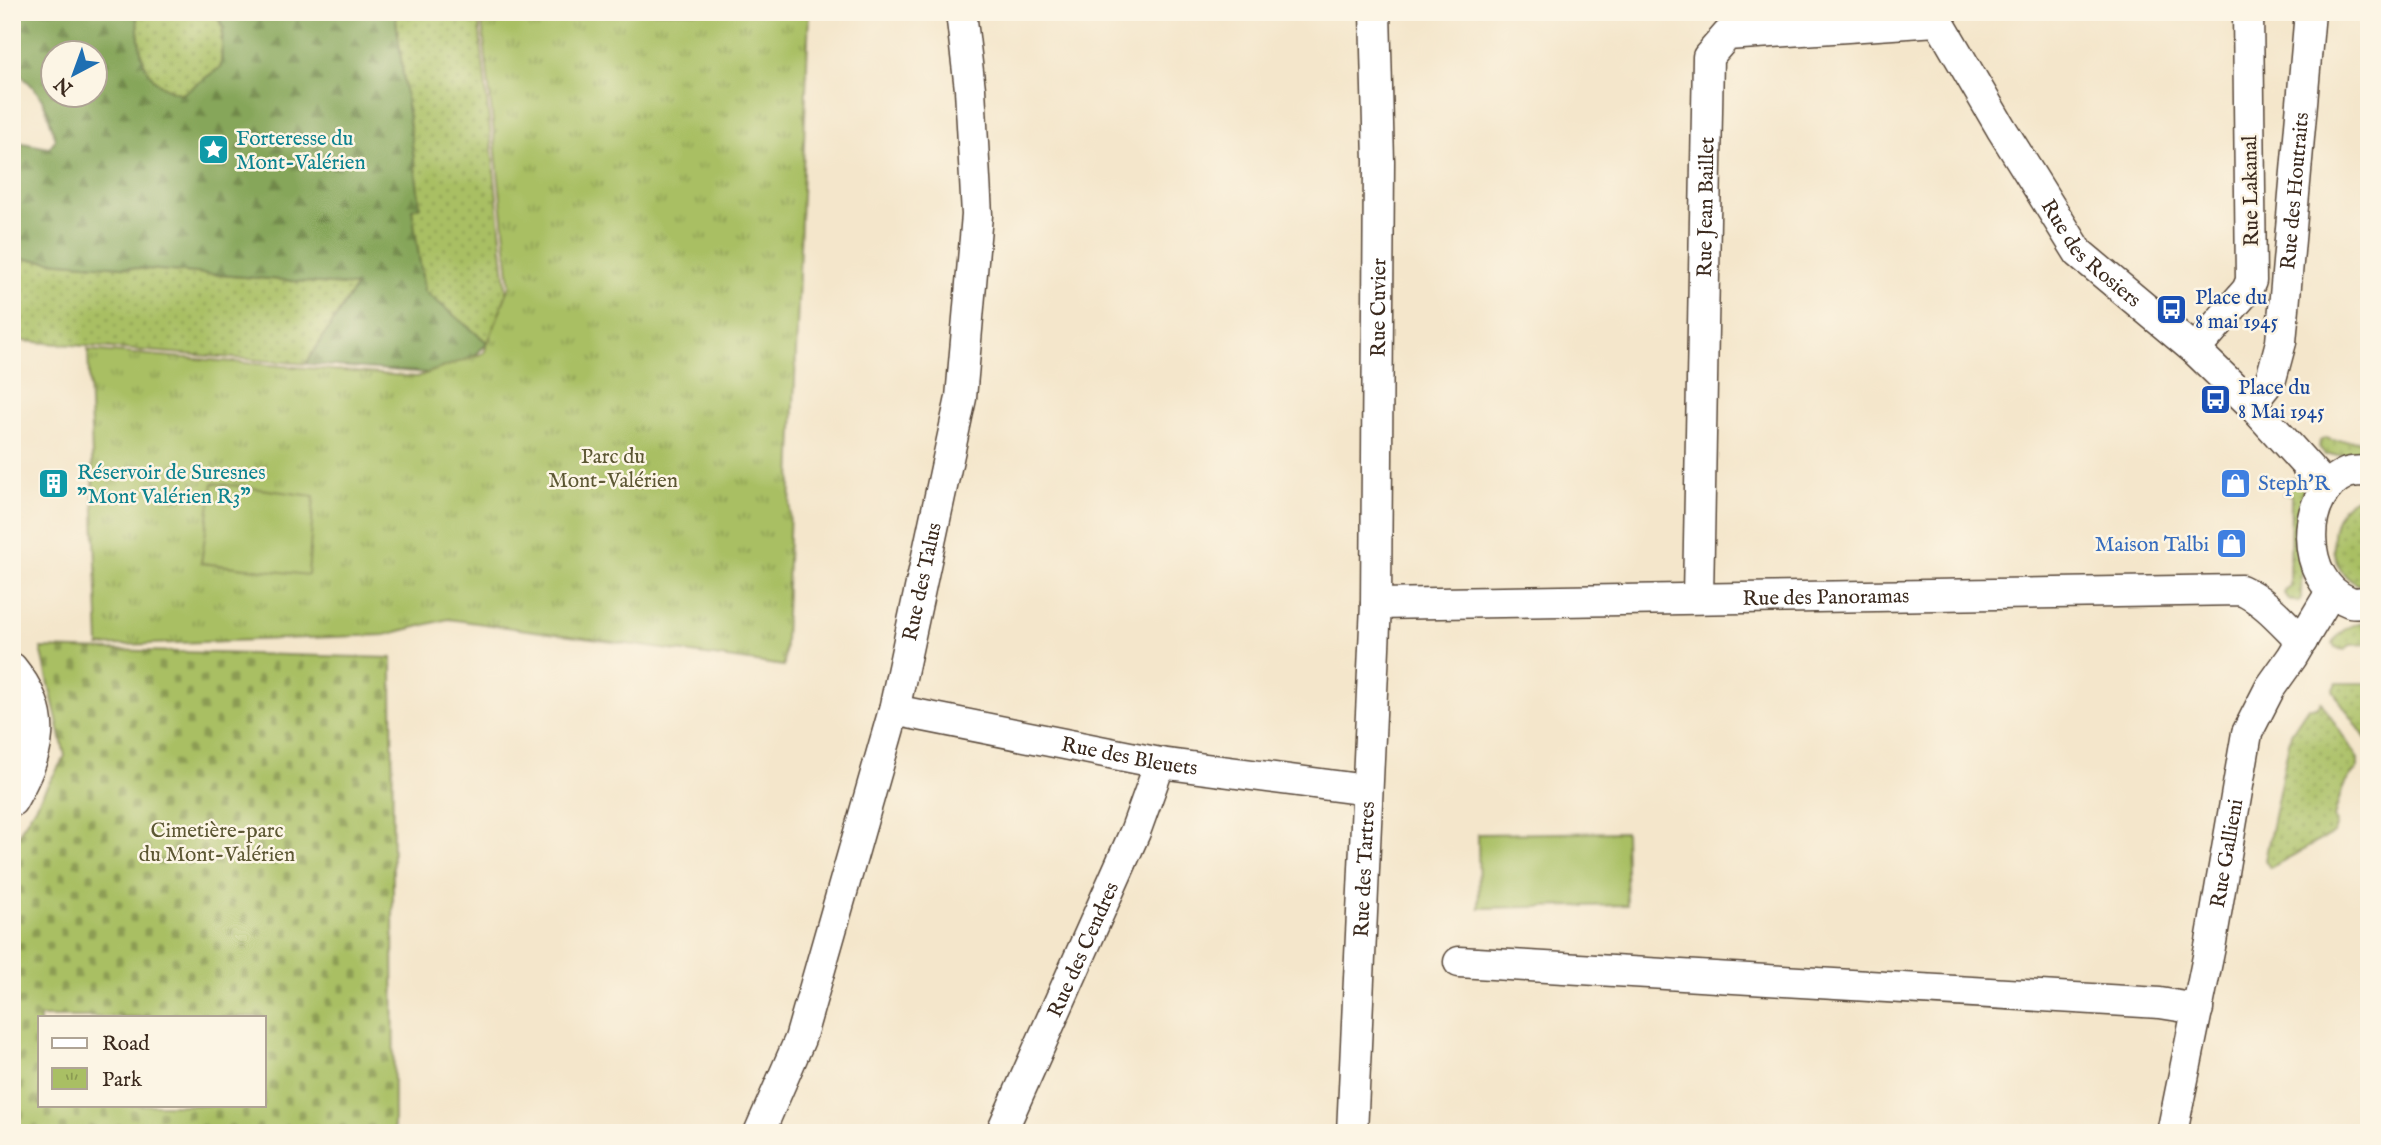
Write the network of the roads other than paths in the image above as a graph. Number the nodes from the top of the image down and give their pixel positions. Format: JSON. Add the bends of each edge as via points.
{"nodes":[{"id":1,"x":961,"y":12,"type":"edge"},
{"id":2,"x":1375,"y":12,"type":"edge"},
{"id":3,"x":2248,"y":12,"type":"edge"},
{"id":4,"x":2310,"y":12,"type":"edge"},
{"id":5,"x":1935,"y":17,"type":"edge"},
{"id":6,"x":2195,"y":351,"type":"junction"},
{"id":7,"x":2251,"y":404,"type":"junction"},
{"id":8,"x":2369,"y":471,"type":"edge"},
{"id":9,"x":2327,"y":488,"type":"junction"},
{"id":10,"x":2331,"y":592,"type":"junction"},
{"id":11,"x":1698,"y":597,"type":"junction"},
{"id":12,"x":2369,"y":601,"type":"edge"},
{"id":13,"x":1376,"y":604,"type":"junction"},
{"id":14,"x":2302,"y":641,"type":"junction"},
{"id":15,"x":12,"y":668,"type":"edge"},
{"id":16,"x":894,"y":710,"type":"junction"},
{"id":17,"x":1160,"y":763,"type":"junction"},
{"id":18,"x":1367,"y":790,"type":"junction"},
{"id":19,"x":12,"y":801,"type":"edge"},
{"id":20,"x":1459,"y":962,"type":"dead end"},
{"id":21,"x":2197,"y":1009,"type":"junction"},
{"id":22,"x":760,"y":1133,"type":"edge"},
{"id":23,"x":1001,"y":1133,"type":"edge"},
{"id":24,"x":1352,"y":1133,"type":"edge"},
{"id":25,"x":2172,"y":1133,"type":"edge"}],
"edges":[{"from":1,"to":16,"type":"street","name":"Rue des Talus","via":[[976,215],[961,398]]},
{"from":2,"to":13,"type":"street","name":"Rue Cuvier"},
{"from":3,"to":6,"type":"street","name":"Rue Lakanal","via":[[2251,281]]},
{"from":4,"to":7,"type":"street","name":"Rue des Houtraits","via":[[2281,342],[2271,379]]},
{"from":5,"to":6,"type":"street","name":"Rue des Rosiers","via":[[2079,253]]},
{"from":5,"to":11,"type":"street","name":"Rue Jean Baillet","via":[[1727,35],[1708,57]]},
{"from":6,"to":7,"type":"street","name":"Rue des Rosiers"},
{"from":7,"to":9,"type":"street","name":"Rue des Rosiers"},
{"from":8,"to":9,"type":"street","via":[[2347,473]]},
{"from":9,"to":10,"type":"street","via":[[2312,523],[2312,543],[2316,569]]},
{"from":10,"to":12,"type":"street","via":[[2350,603]]},
{"from":10,"to":14,"type":"street","name":"Rue Gallieni"},
{"from":11,"to":13,"type":"street","name":"Rue des Panoramas"},
{"from":11,"to":14,"type":"street","name":"Rue des Panoramas","via":[[2241,590],[2270,609]]},
{"from":13,"to":18,"type":"street","name":"Rue des Tartres"},
{"from":14,"to":21,"type":"street","name":"Rue Gallieni","via":[[2247,733]]},
{"from":15,"to":19,"type":"street","via":[[21,679],[38,728],[37,747]]},
{"from":16,"to":17,"type":"street","name":"Rue des Bleuets"},
{"from":16,"to":22,"type":"street","name":"Rue des Talus","via":[[800,1039]]},
{"from":17,"to":18,"type":"street","name":"Rue des Bleuets"},
{"from":17,"to":23,"type":"street","name":"Rue des Cendres","via":[[1135,832]]},
{"from":18,"to":24,"type":"street","name":"Rue des Tartres"},
{"from":20,"to":21,"type":"street","via":[[2160,1003]]},
{"from":21,"to":25,"type":"street","name":"Rue Gallieni"}]}
